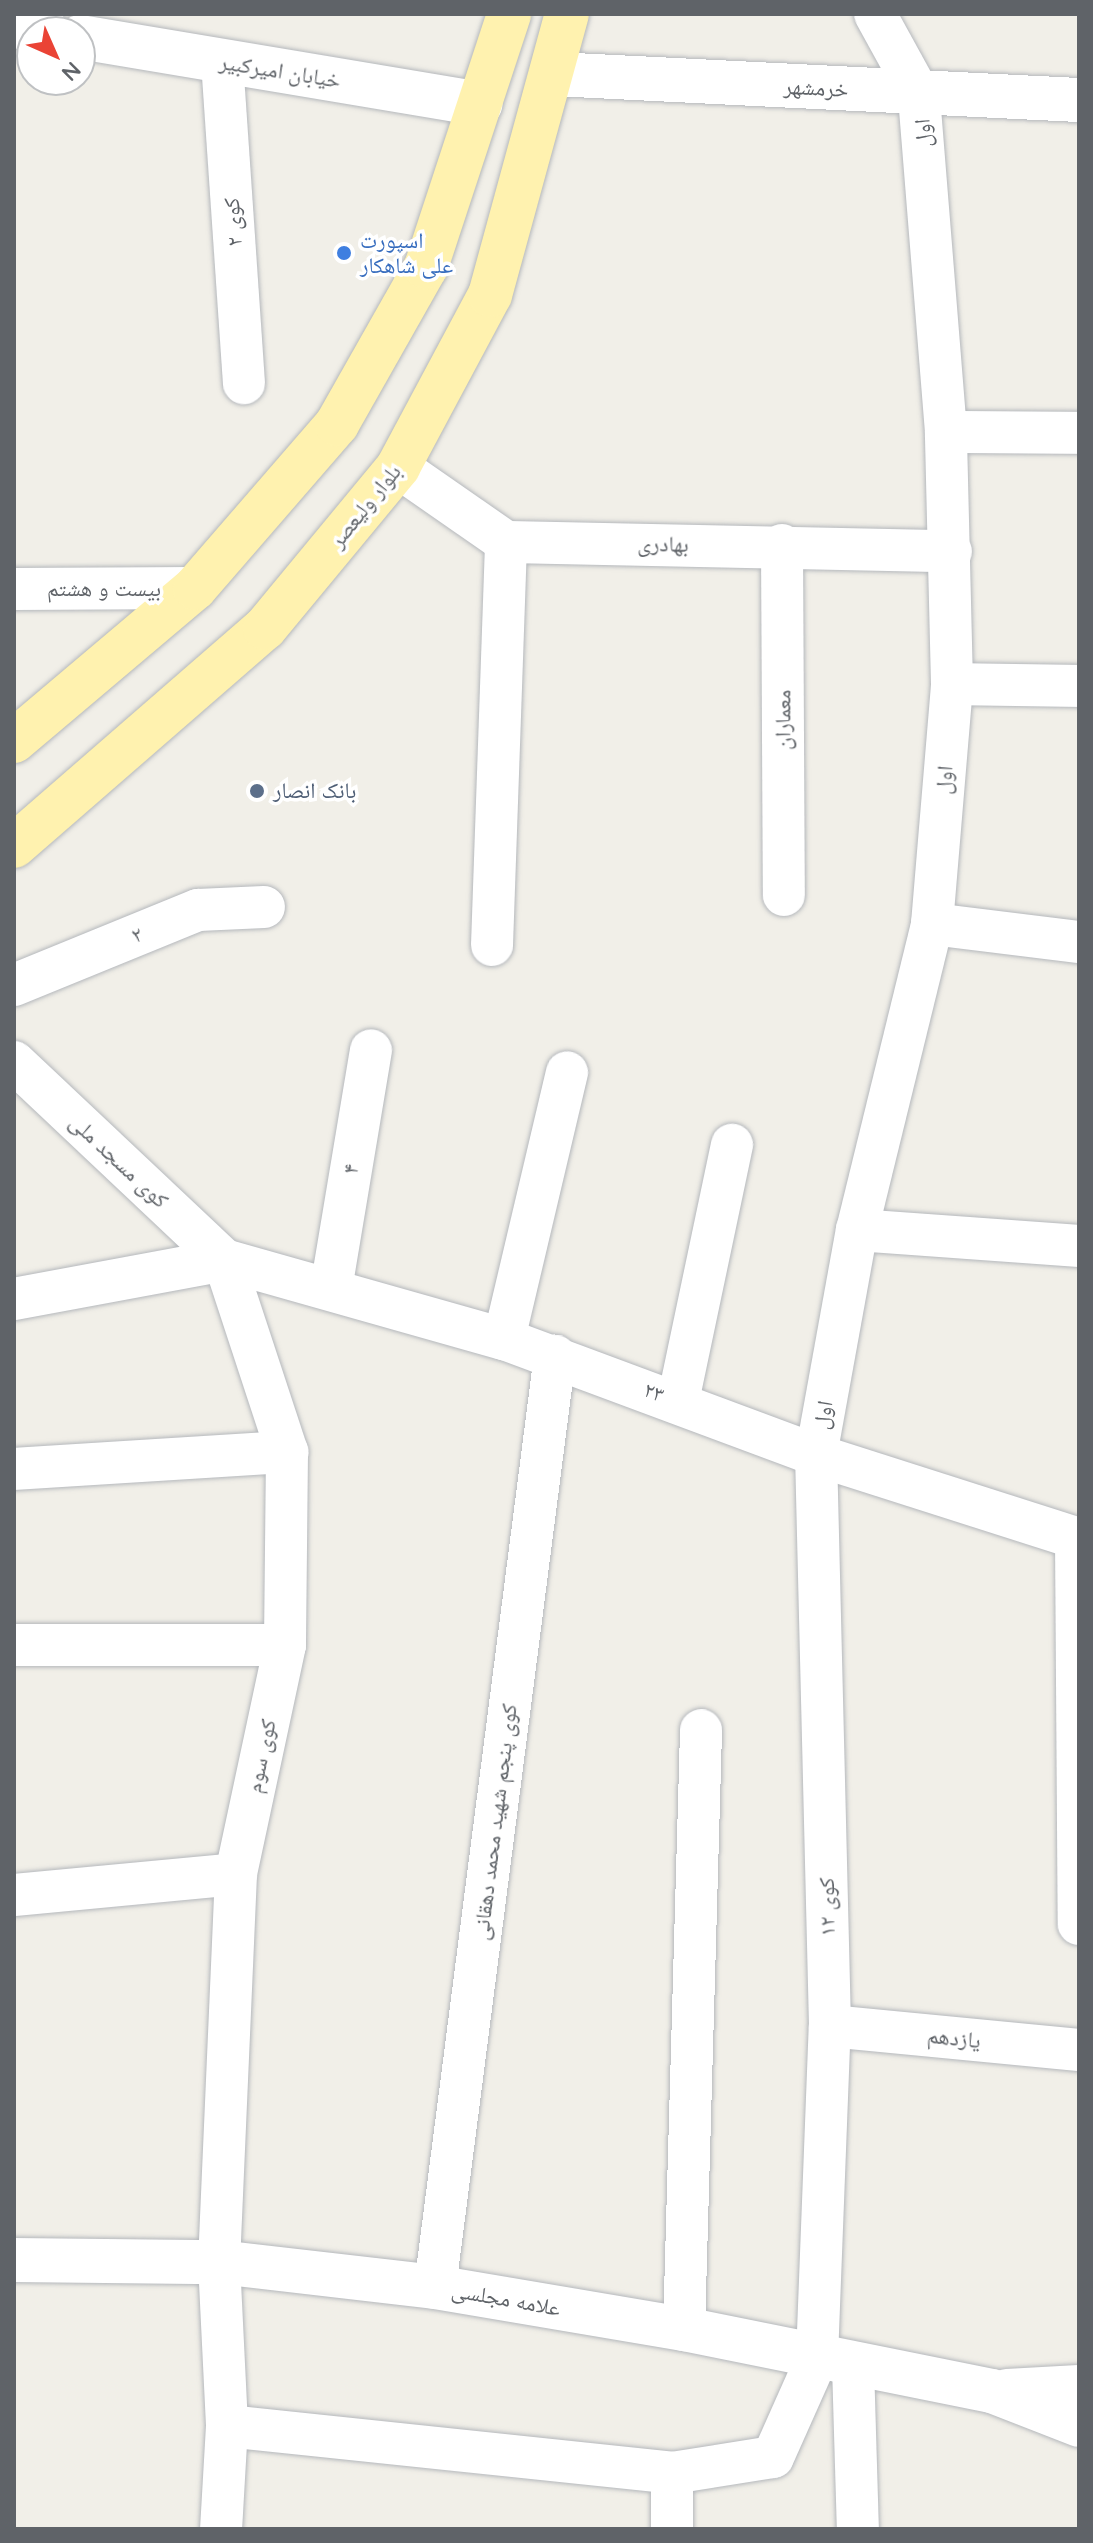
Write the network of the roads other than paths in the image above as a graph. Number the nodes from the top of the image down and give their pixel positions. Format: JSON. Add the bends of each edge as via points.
{"nodes":[{"id":1,"x":509,"y":14,"type":"edge"},
{"id":2,"x":567,"y":14,"type":"edge"},
{"id":3,"x":875,"y":14,"type":"edge"},
{"id":4,"x":96,"y":40,"type":"edge"},
{"id":5,"x":222,"y":61,"type":"junction"},
{"id":6,"x":554,"y":74,"type":"junction"},
{"id":7,"x":919,"y":94,"type":"junction"},
{"id":8,"x":1079,"y":100,"type":"edge"},
{"id":9,"x":480,"y":104,"type":"junction"},
{"id":10,"x":244,"y":383,"type":"dead end"},
{"id":11,"x":946,"y":432,"type":"junction"},
{"id":12,"x":1079,"y":433,"type":"edge"},
{"id":13,"x":398,"y":467,"type":"junction"},
{"id":14,"x":506,"y":542,"type":"junction"},
{"id":15,"x":782,"y":545,"type":"junction"},
{"id":16,"x":951,"y":551,"type":"junction"},
{"id":17,"x":195,"y":588,"type":"junction"},
{"id":18,"x":14,"y":589,"type":"edge"},
{"id":19,"x":952,"y":684,"type":"junction"},
{"id":20,"x":1079,"y":686,"type":"edge"},
{"id":21,"x":14,"y":741,"type":"edge"},
{"id":22,"x":14,"y":846,"type":"edge"},
{"id":23,"x":784,"y":895,"type":"dead end"},
{"id":24,"x":264,"y":907,"type":"dead end"},
{"id":25,"x":932,"y":924,"type":"junction"},
{"id":26,"x":1079,"y":942,"type":"edge"},
{"id":27,"x":492,"y":945,"type":"dead end"},
{"id":28,"x":14,"y":985,"type":"edge"},
{"id":29,"x":371,"y":1050,"type":"dead end"},
{"id":30,"x":14,"y":1062,"type":"edge"},
{"id":31,"x":567,"y":1072,"type":"dead end"},
{"id":32,"x":732,"y":1145,"type":"dead end"},
{"id":33,"x":857,"y":1230,"type":"junction"},
{"id":34,"x":1079,"y":1246,"type":"edge"},
{"id":35,"x":224,"y":1260,"type":"junction"},
{"id":36,"x":331,"y":1289,"type":"junction"},
{"id":37,"x":14,"y":1299,"type":"edge"},
{"id":38,"x":504,"y":1339,"type":"junction"},
{"id":39,"x":555,"y":1356,"type":"junction"},
{"id":40,"x":678,"y":1401,"type":"junction"},
{"id":41,"x":287,"y":1452,"type":"junction"},
{"id":42,"x":816,"y":1455,"type":"junction"},
{"id":43,"x":14,"y":1469,"type":"edge"},
{"id":44,"x":1077,"y":1538,"type":"edge"},
{"id":45,"x":14,"y":1645,"type":"edge"},
{"id":46,"x":285,"y":1645,"type":"junction"},
{"id":47,"x":701,"y":1730,"type":"dead end"},
{"id":48,"x":236,"y":1874,"type":"junction"},
{"id":49,"x":14,"y":1895,"type":"edge"},
{"id":50,"x":1079,"y":1924,"type":"edge"},
{"id":51,"x":830,"y":2026,"type":"junction"},
{"id":52,"x":1079,"y":2050,"type":"edge"},
{"id":53,"x":14,"y":2260,"type":"edge"},
{"id":54,"x":219,"y":2262,"type":"junction"},
{"id":55,"x":435,"y":2287,"type":"junction"},
{"id":56,"x":684,"y":2329,"type":"junction"},
{"id":57,"x":835,"y":2362,"type":"junction"},
{"id":58,"x":1079,"y":2387,"type":"edge"},
{"id":59,"x":992,"y":2391,"type":"junction"},
{"id":60,"x":1079,"y":2425,"type":"edge"},
{"id":61,"x":227,"y":2426,"type":"junction"},
{"id":62,"x":672,"y":2473,"type":"junction"},
{"id":63,"x":221,"y":2529,"type":"edge"},
{"id":64,"x":672,"y":2529,"type":"edge"},
{"id":65,"x":858,"y":2529,"type":"edge"}],
"edges":[{"from":1,"to":9,"type":"main road"},
{"from":2,"to":6,"type":"main road","name":"بلوار ولیعصر"},
{"from":3,"to":7,"type":"street"},
{"from":4,"to":5,"type":"main road","name":"خیابان امیرکبیر"},
{"from":5,"to":9,"type":"main road","name":"خیابان امیرکبیر"},
{"from":5,"to":10,"type":"street","name":"کوی ۲"},
{"from":6,"to":7,"type":"main road","name":"خرمشهر"},
{"from":6,"to":13,"type":"main road","name":"بلوار ولیعصر","via":[[490,295]]},
{"from":7,"to":8,"type":"main road","name":"خرمشهر"},
{"from":7,"to":11,"type":"street","name":"اول"},
{"from":9,"to":17,"type":"main road","via":[[426,267],[337,424]]},
{"from":11,"to":12,"type":"street"},
{"from":11,"to":16,"type":"street","name":"اول"},
{"from":13,"to":14,"type":"street"},
{"from":13,"to":22,"type":"main road","name":"بلوار ولیعصر","via":[[265,628]]},
{"from":14,"to":15,"type":"street","name":"بهادری"},
{"from":14,"to":27,"type":"street"},
{"from":15,"to":16,"type":"street","name":"بهادری"},
{"from":15,"to":23,"type":"street","name":"معماران"},
{"from":16,"to":19,"type":"street","name":"اول"},
{"from":17,"to":18,"type":"street","name":"بیست و هشتم"},
{"from":17,"to":21,"type":"main road"},
{"from":19,"to":20,"type":"street"},
{"from":19,"to":25,"type":"street","name":"اول"},
{"from":24,"to":28,"type":"street","name":"۲","via":[[198,910]]},
{"from":25,"to":26,"type":"street"},
{"from":25,"to":33,"type":"street","name":"اول"},
{"from":29,"to":36,"type":"street","name":"۴"},
{"from":30,"to":35,"type":"street","name":"کوی مسجد ملی"},
{"from":31,"to":38,"type":"street"},
{"from":32,"to":40,"type":"street"},
{"from":33,"to":34,"type":"street"},
{"from":33,"to":42,"type":"street","name":"اول"},
{"from":35,"to":36,"type":"street","name":"۲۳"},
{"from":35,"to":37,"type":"street"},
{"from":35,"to":41,"type":"street","name":"کوی سوم"},
{"from":36,"to":38,"type":"street","name":"۲۳"},
{"from":38,"to":39,"type":"street","name":"۲۳"},
{"from":39,"to":40,"type":"street","name":"۲۳"},
{"from":39,"to":55,"type":"street","name":"کوی پنجم شهید محمد دهقانی"},
{"from":40,"to":42,"type":"street","name":"۲۳"},
{"from":41,"to":43,"type":"street"},
{"from":41,"to":46,"type":"street","name":"کوی سوم"},
{"from":42,"to":44,"type":"street","name":"۲۳"},
{"from":42,"to":51,"type":"street","name":"کوی ۱۲"},
{"from":44,"to":50,"type":"street"},
{"from":45,"to":46,"type":"street"},
{"from":46,"to":48,"type":"street","name":"کوی سوم"},
{"from":47,"to":56,"type":"street"},
{"from":48,"to":49,"type":"street"},
{"from":48,"to":54,"type":"street","name":"کوی سوم"},
{"from":51,"to":52,"type":"street","name":"یازدهم"},
{"from":51,"to":57,"type":"street","name":"کوی ۱۲"},
{"from":53,"to":54,"type":"main road","name":"علامه مجلسی"},
{"from":54,"to":55,"type":"main road","name":"علامه مجلسی"},
{"from":54,"to":61,"type":"street","name":"کوی سوم"},
{"from":55,"to":56,"type":"main road","name":"علامه مجلسی"},
{"from":56,"to":57,"type":"main road","name":"علامه مجلسی"},
{"from":57,"to":59,"type":"main road","name":"علامه مجلسی"},
{"from":57,"to":62,"type":"street","via":[[773,2457]]},
{"from":57,"to":65,"type":"street","name":"کوی ۱۲"},
{"from":58,"to":59,"type":"main road","name":"علامه مجلسی"},
{"from":59,"to":60,"type":"main road","name":"علامه مجلسی"},
{"from":61,"to":62,"type":"street"},
{"from":61,"to":63,"type":"street","name":"کوی سوم"},
{"from":62,"to":64,"type":"street"}]}
